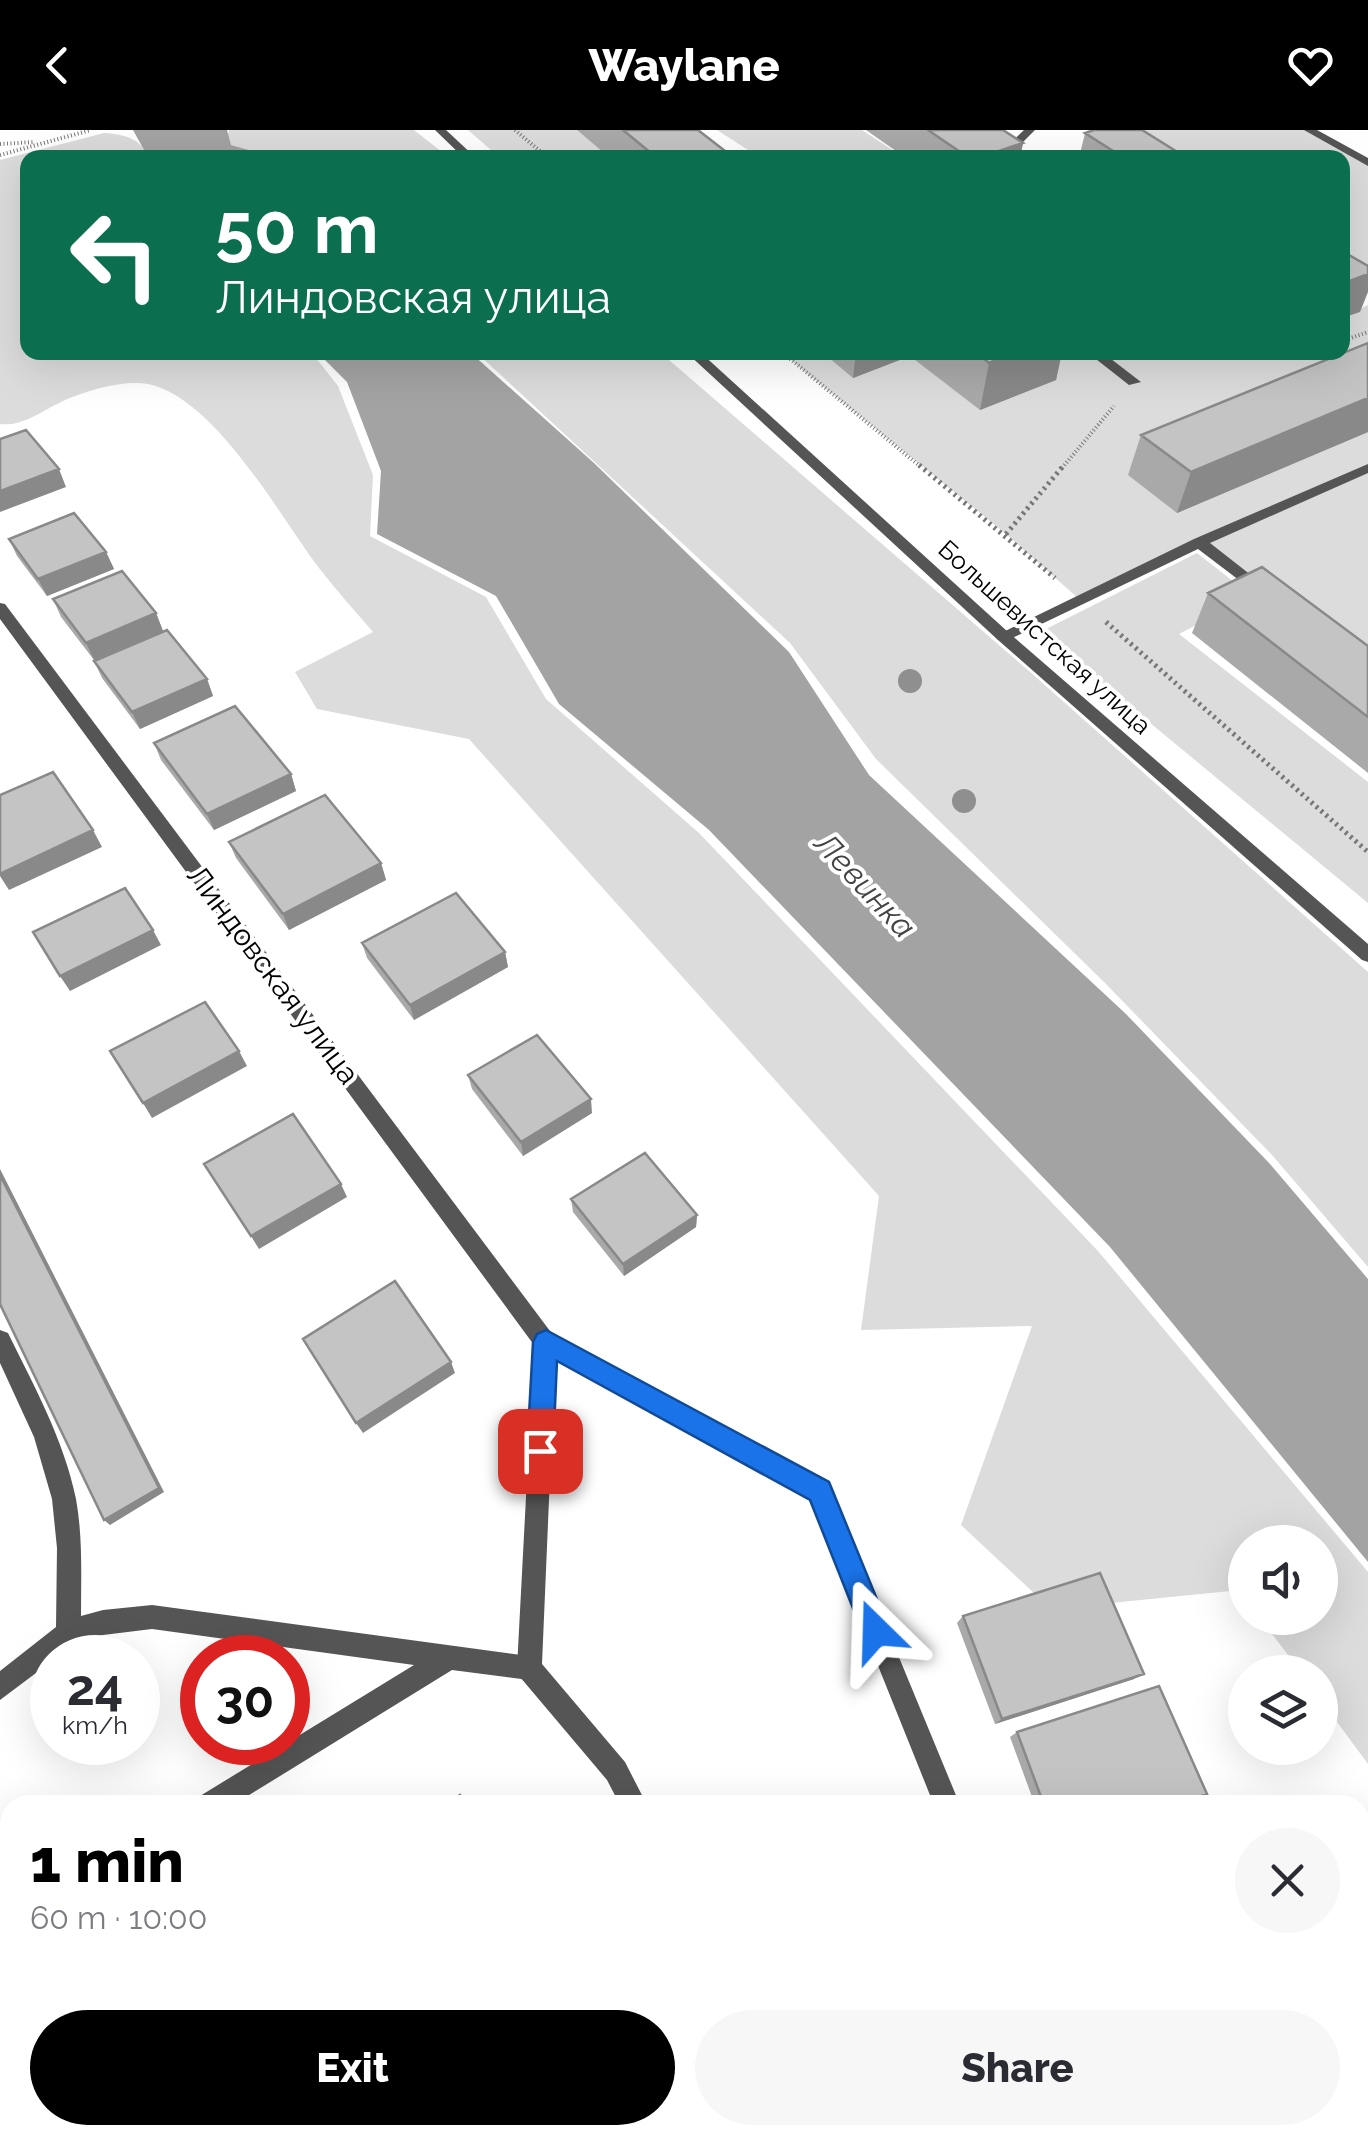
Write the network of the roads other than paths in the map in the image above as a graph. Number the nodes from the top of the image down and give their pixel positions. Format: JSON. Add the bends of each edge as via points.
{"nodes":[{"id":1,"x":440,"y":130,"type":"edge"},
{"id":2,"x":1030,"y":130,"type":"edge"},
{"id":3,"x":1309,"y":130,"type":"edge"},
{"id":4,"x":462,"y":150,"type":"edge"},
{"id":5,"x":1006,"y":150,"type":"edge"},
{"id":6,"x":1345,"y":150,"type":"edge"},
{"id":7,"x":701,"y":360,"type":"edge"},
{"id":8,"x":1104,"y":360,"type":"edge"},
{"id":9,"x":1134,"y":382,"type":"road end"},
{"id":10,"x":1368,"y":468,"type":"edge"},
{"id":11,"x":1199,"y":542,"type":"junction"},
{"id":12,"x":1276,"y":602,"type":"edge"},
{"id":13,"x":0,"y":608,"type":"edge"},
{"id":14,"x":1003,"y":636,"type":"junction"},
{"id":15,"x":1368,"y":955,"type":"edge"},
{"id":16,"x":0,"y":1340,"type":"edge"},
{"id":17,"x":546,"y":1342,"type":"junction"},
{"id":18,"x":68,"y":1630,"type":"junction"},
{"id":19,"x":450,"y":1658,"type":"junction"},
{"id":20,"x":529,"y":1668,"type":"junction"},
{"id":21,"x":0,"y":1688,"type":"edge"},
{"id":22,"x":226,"y":1795,"type":"edge"},
{"id":23,"x":629,"y":1795,"type":"edge"},
{"id":24,"x":943,"y":1795,"type":"edge"}],
"edges":[{"from":1,"to":4,"type":"street"},
{"from":2,"to":5,"type":"street"},
{"from":3,"to":6,"type":"street"},
{"from":7,"to":14,"type":"street","name":"Большевистская улица"},
{"from":8,"to":9,"type":"street"},
{"from":10,"to":11,"type":"street"},
{"from":11,"to":12,"type":"street"},
{"from":11,"to":14,"type":"street"},
{"from":13,"to":17,"type":"street","name":"Линдовская улица"},
{"from":14,"to":15,"type":"street","name":"Большевистская улица"},
{"from":16,"to":18,"type":"street","via":[[43,1428],[64,1499]]},
{"from":17,"to":20,"type":"street"},
{"from":17,"to":24,"type":"street","name":"Линдовская улица","via":[[819,1491]]},
{"from":18,"to":19,"type":"street","via":[[152,1617]]},
{"from":18,"to":21,"type":"street"},
{"from":19,"to":20,"type":"street"},
{"from":19,"to":22,"type":"street"},
{"from":20,"to":23,"type":"street"}]}
